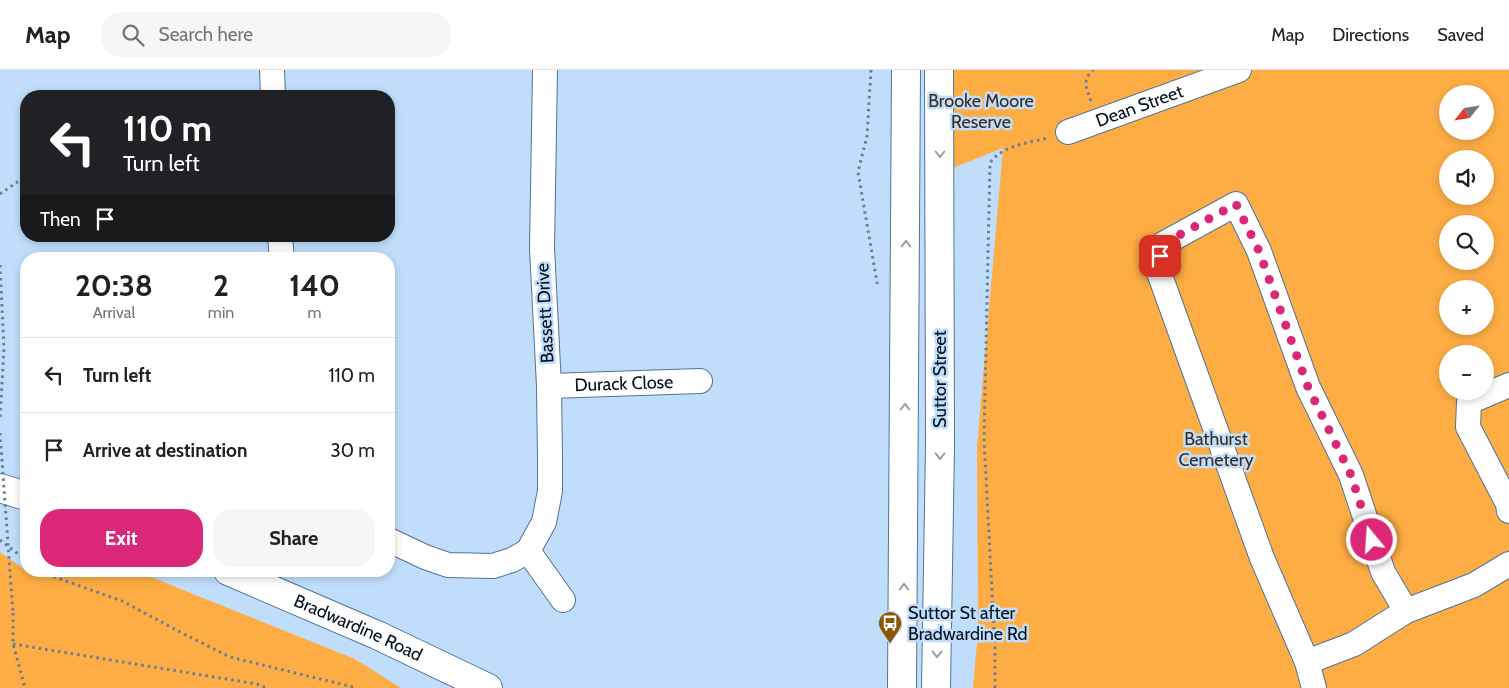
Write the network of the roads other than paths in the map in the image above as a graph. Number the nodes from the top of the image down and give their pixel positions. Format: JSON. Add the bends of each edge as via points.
{"nodes":[{"id":1,"x":272,"y":70,"type":"edge"},
{"id":2,"x":544,"y":70,"type":"edge"},
{"id":3,"x":906,"y":70,"type":"edge"},
{"id":4,"x":939,"y":70,"type":"edge"},
{"id":5,"x":1240,"y":70,"type":"edge"},
{"id":6,"x":273,"y":90,"type":"edge"},
{"id":7,"x":1068,"y":132,"type":"road end"},
{"id":8,"x":700,"y":381,"type":"dead end"},
{"id":9,"x":1509,"y":385,"type":"edge"},
{"id":10,"x":549,"y":386,"type":"junction"},
{"id":11,"x":0,"y":488,"type":"edge"},
{"id":12,"x":20,"y":494,"type":"edge"},
{"id":13,"x":1509,"y":511,"type":"edge"},
{"id":14,"x":395,"y":543,"type":"edge"},
{"id":15,"x":528,"y":551,"type":"junction"},
{"id":16,"x":1509,"y":564,"type":"edge"},
{"id":17,"x":242,"y":577,"type":"edge"},
{"id":18,"x":563,"y":600,"type":"dead end"},
{"id":19,"x":1406,"y":610,"type":"junction"},
{"id":20,"x":1307,"y":662,"type":"junction"},
{"id":21,"x":488,"y":688,"type":"edge"},
{"id":22,"x":902,"y":688,"type":"edge"},
{"id":23,"x":936,"y":688,"type":"edge"},
{"id":24,"x":1314,"y":688,"type":"edge"}],
"edges":[{"from":1,"to":6,"type":"street"},
{"from":2,"to":10,"type":"street","name":"Bassett Drive","via":[[542,248]]},
{"from":22,"to":3,"type":"main road","name":"Suttor Street","one_way":true},
{"from":4,"to":23,"type":"main road","name":"Suttor Street","one_way":true,"via":[[940,446]]},
{"from":5,"to":7,"type":"street","name":"Dean Street"},
{"from":8,"to":10,"type":"street","name":"Durack Close"},
{"from":9,"to":13,"type":"street","via":[[1469,402],[1468,426]]},
{"from":10,"to":15,"type":"street","name":"Bassett Drive","via":[[550,491],[544,522]]},
{"from":11,"to":12,"type":"main road"},
{"from":14,"to":15,"type":"street","via":[[448,565],[476,567],[493,566]]},
{"from":15,"to":18,"type":"street"},
{"from":16,"to":19,"type":"street","via":[[1474,585]]},
{"from":17,"to":21,"type":"main road","name":"Bradwardine Road","via":[[378,635]]},
{"from":19,"to":20,"type":"street","via":[[1354,644]]},
{"from":19,"to":20,"type":"street","via":[[1382,572],[1351,475],[1308,387],[1259,251],[1236,204],[1163,244],[1157,267],[1262,558]]},
{"from":20,"to":24,"type":"street"}]}
